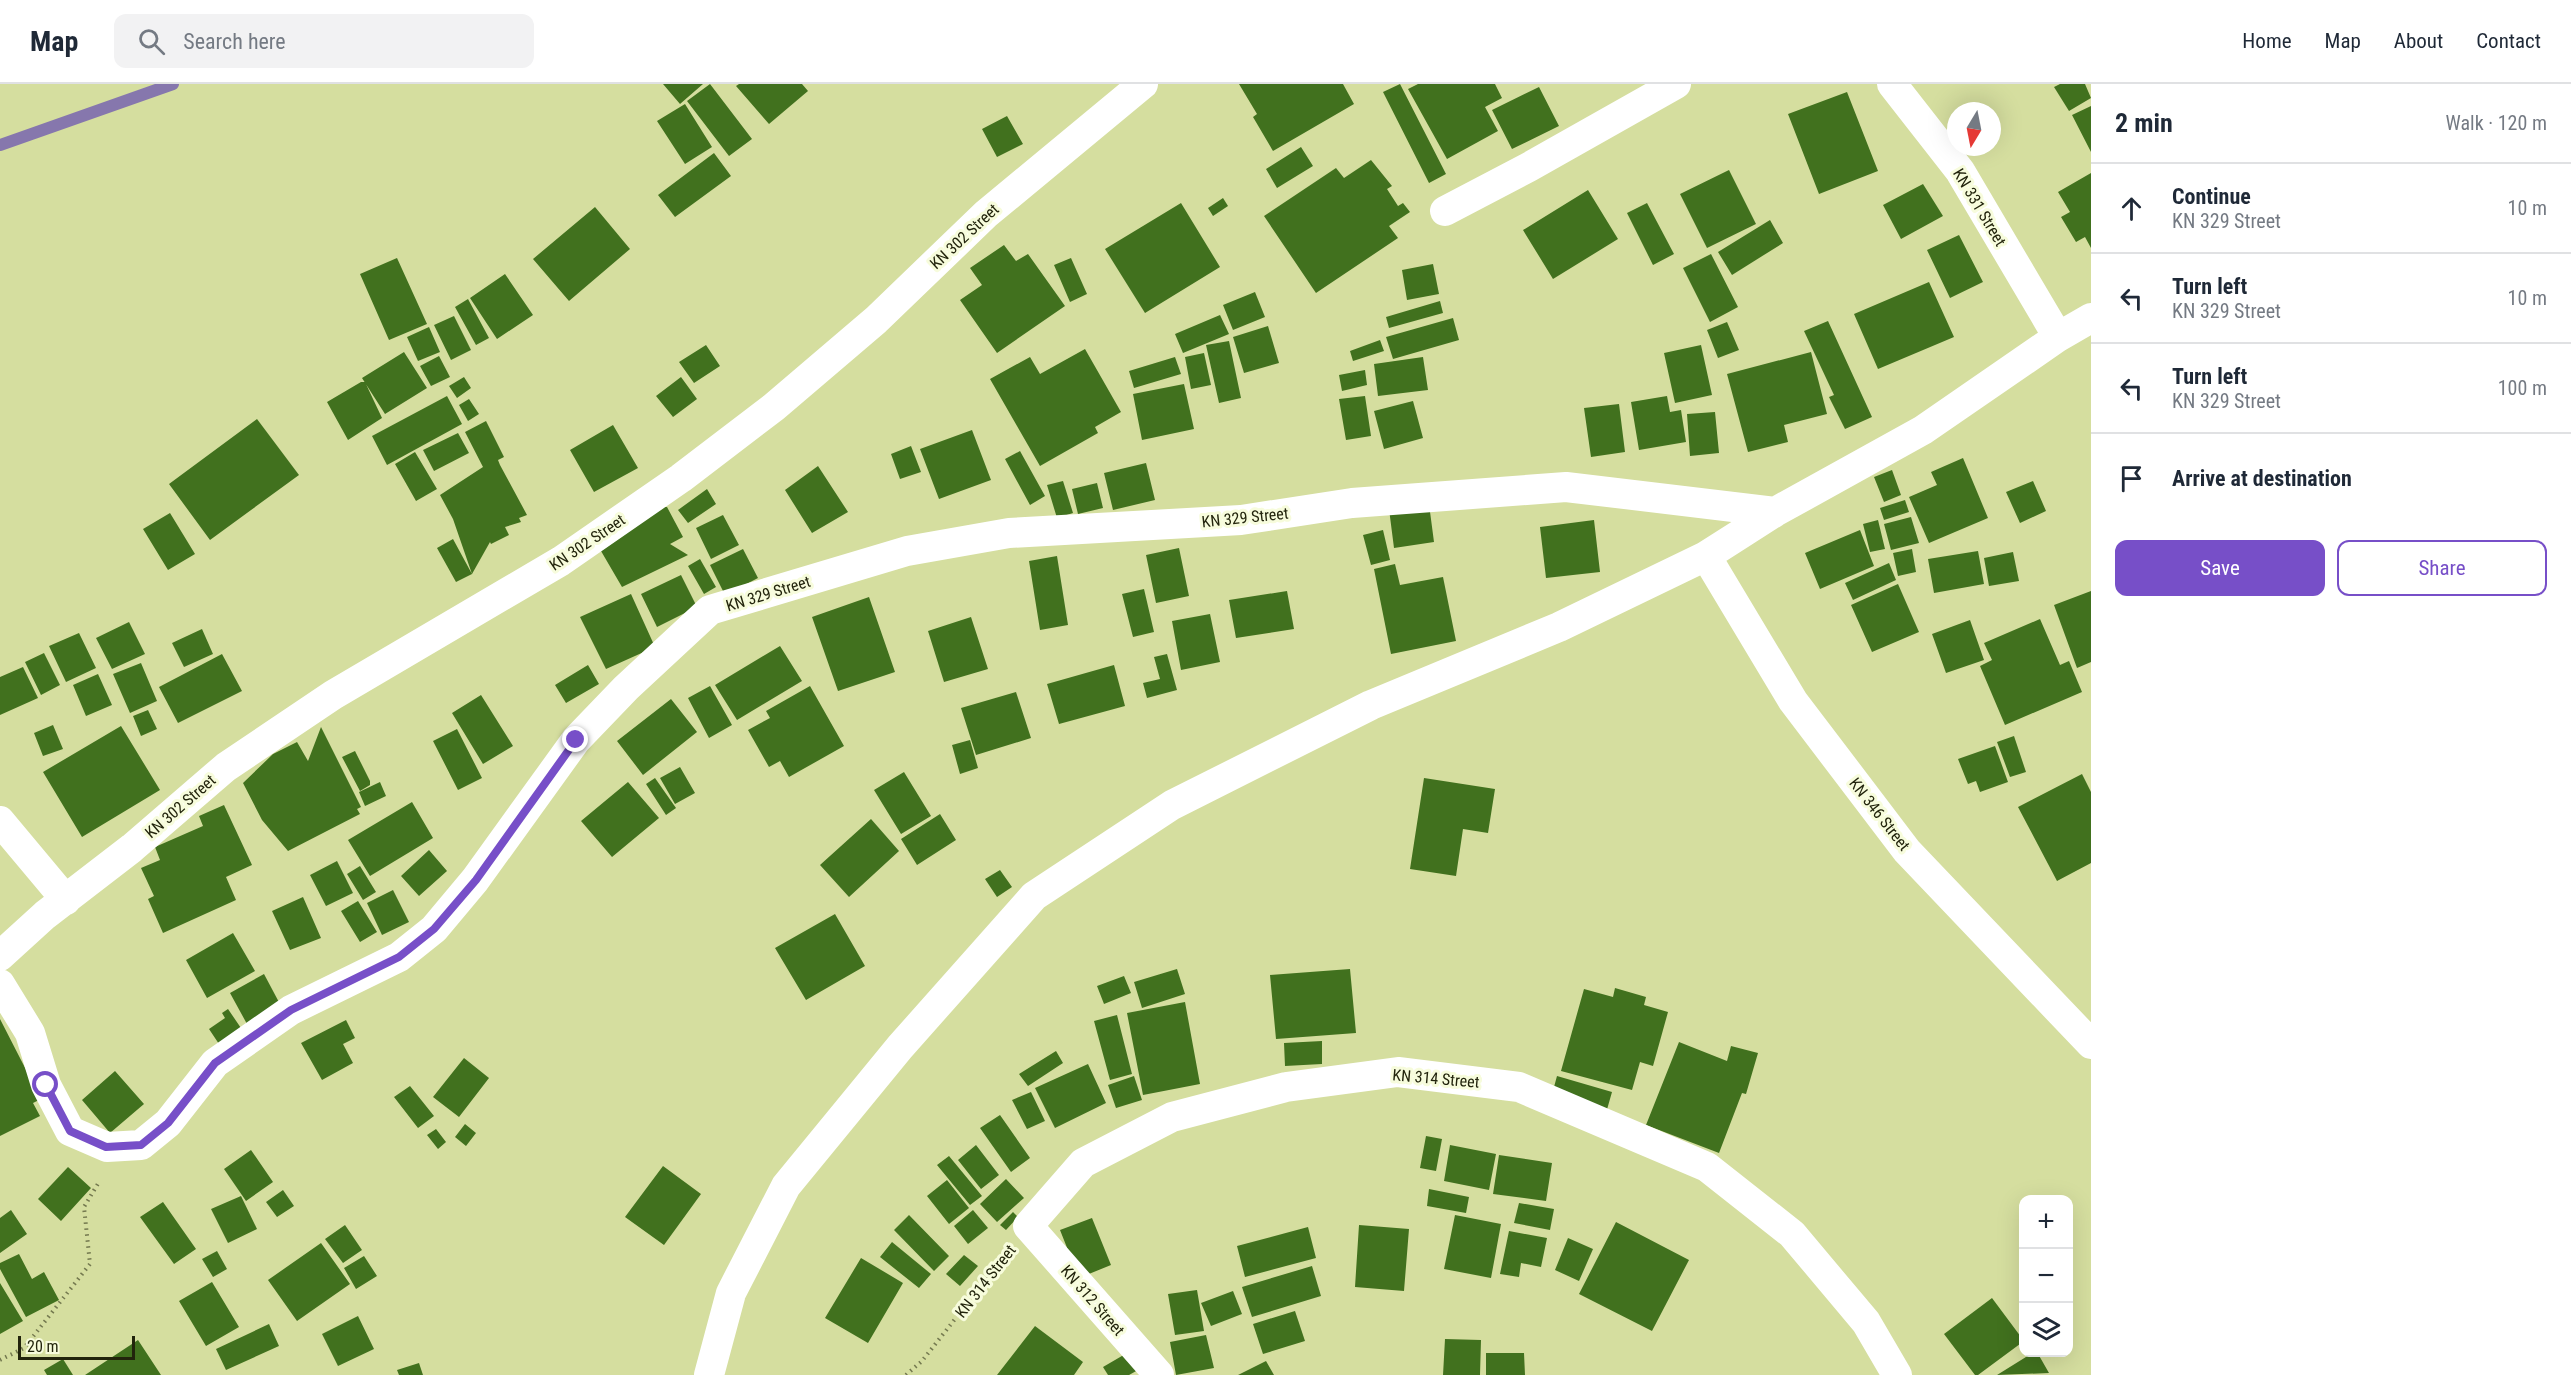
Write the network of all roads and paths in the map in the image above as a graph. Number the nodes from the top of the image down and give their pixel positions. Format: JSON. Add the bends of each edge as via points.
{"nodes":[{"id":1,"x":1143,"y":84,"type":"edge"},
{"id":2,"x":1676,"y":84,"type":"edge"},
{"id":3,"x":1892,"y":84,"type":"edge"},
{"id":4,"x":1445,"y":211,"type":"dead end"},
{"id":5,"x":2091,"y":318,"type":"edge"},
{"id":6,"x":2058,"y":337,"type":"junction"},
{"id":7,"x":1775,"y":512,"type":"junction"},
{"id":8,"x":1706,"y":556,"type":"junction"},
{"id":9,"x":0,"y":821,"type":"edge"},
{"id":10,"x":66,"y":900,"type":"junction"},
{"id":11,"x":0,"y":956,"type":"edge"},
{"id":12,"x":0,"y":984,"type":"edge"},
{"id":13,"x":2091,"y":1044,"type":"edge"},
{"id":14,"x":123,"y":1146,"type":"junction"},
{"id":15,"x":1028,"y":1226,"type":"junction"},
{"id":16,"x":0,"y":1360,"type":"edge"},
{"id":17,"x":709,"y":1375,"type":"edge"},
{"id":18,"x":906,"y":1375,"type":"edge"},
{"id":19,"x":1159,"y":1375,"type":"edge"},
{"id":20,"x":1897,"y":1375,"type":"edge"}],
"edges":[{"from":1,"to":10,"type":"street","name":"KN 302 Street","via":[[986,214],[876,320],[774,407],[681,478],[561,561],[333,695],[226,767]]},
{"from":2,"to":4,"type":"street"},
{"from":3,"to":6,"type":"street","name":"KN 331 Street","via":[[1960,171]]},
{"from":5,"to":6,"type":"street"},
{"from":6,"to":7,"type":"street","via":[[1923,430]]},
{"from":7,"to":8,"type":"street"},
{"from":7,"to":14,"type":"street","name":"KN 329 Street","via":[[1566,487],[1352,503],[1241,520],[1009,533],[908,551],[710,610],[576,740],[476,880],[434,929],[399,957],[291,1010],[253,1036],[215,1063],[168,1123],[141,1145]]},
{"from":8,"to":13,"type":"street","name":"KN 346 Street","via":[[1793,701],[1906,851]]},
{"from":8,"to":17,"type":"street","via":[[1559,627],[1371,705],[1182,800],[1034,896],[900,1047],[786,1186],[731,1293]]},
{"from":9,"to":10,"type":"street"},
{"from":10,"to":11,"type":"street","name":"KN 302 Street"},
{"from":12,"to":14,"type":"street","name":"KN 329 Street","via":[[30,1034],[46,1085],[70,1131],[106,1147]]},
{"from":14,"to":16,"type":"path","via":[[84,1206],[90,1264],[24,1348]]},
{"from":15,"to":18,"type":"path","name":"KN 314 Street","via":[[922,1361]]},
{"from":15,"to":19,"type":"street","name":"KN 312 Street"},
{"from":15,"to":20,"type":"street","name":"KN 314 Street","via":[[1083,1163],[1172,1117],[1286,1087],[1398,1072],[1519,1087],[1707,1167],[1792,1234],[1866,1322]]}]}
